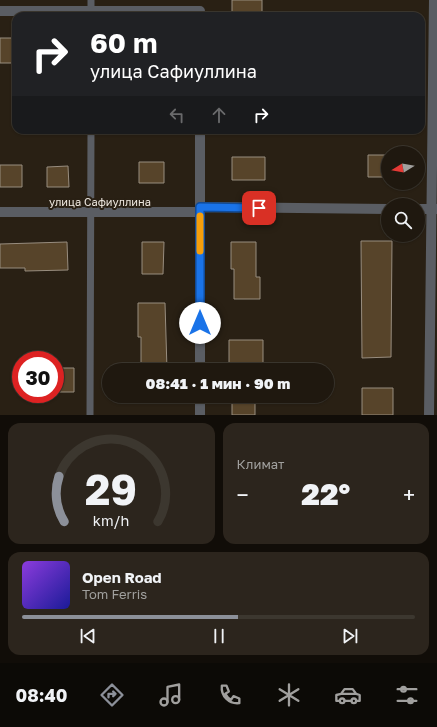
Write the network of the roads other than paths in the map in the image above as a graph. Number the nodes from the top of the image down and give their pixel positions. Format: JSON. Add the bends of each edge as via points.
{"nodes":[{"id":1,"x":200,"y":0,"type":"edge"},
{"id":2,"x":434,"y":0,"type":"edge"},
{"id":3,"x":91,"y":9,"type":"edge"},
{"id":4,"x":0,"y":11,"type":"edge"},
{"id":5,"x":173,"y":12,"type":"edge"},
{"id":6,"x":200,"y":12,"type":"edge"},
{"id":7,"x":91,"y":134,"type":"edge"},
{"id":8,"x":200,"y":134,"type":"edge"},
{"id":9,"x":381,"y":209,"type":"edge"},
{"id":10,"x":434,"y":209,"type":"edge"},
{"id":11,"x":200,"y":210,"type":"junction"},
{"id":12,"x":0,"y":212,"type":"edge"},
{"id":13,"x":91,"y":213,"type":"junction"},
{"id":14,"x":200,"y":363,"type":"edge"},
{"id":15,"x":200,"y":403,"type":"edge"},
{"id":16,"x":90,"y":415,"type":"edge"},
{"id":17,"x":200,"y":415,"type":"edge"},
{"id":18,"x":429,"y":415,"type":"edge"}],
"edges":[{"from":1,"to":6,"type":"street"},
{"from":2,"to":10,"type":"street"},
{"from":3,"to":4,"type":"street"},
{"from":3,"to":5,"type":"street"},
{"from":7,"to":13,"type":"lane"},
{"from":8,"to":11,"type":"street"},
{"from":9,"to":11,"type":"street","name":"улица Сафиуллина"},
{"from":10,"to":18,"type":"street"},
{"from":11,"to":13,"type":"street","name":"улица Сафиуллина"},
{"from":11,"to":14,"type":"street"},
{"from":12,"to":13,"type":"street","name":"улица Сафиуллина"},
{"from":13,"to":16,"type":"lane"},
{"from":15,"to":17,"type":"street"}]}
